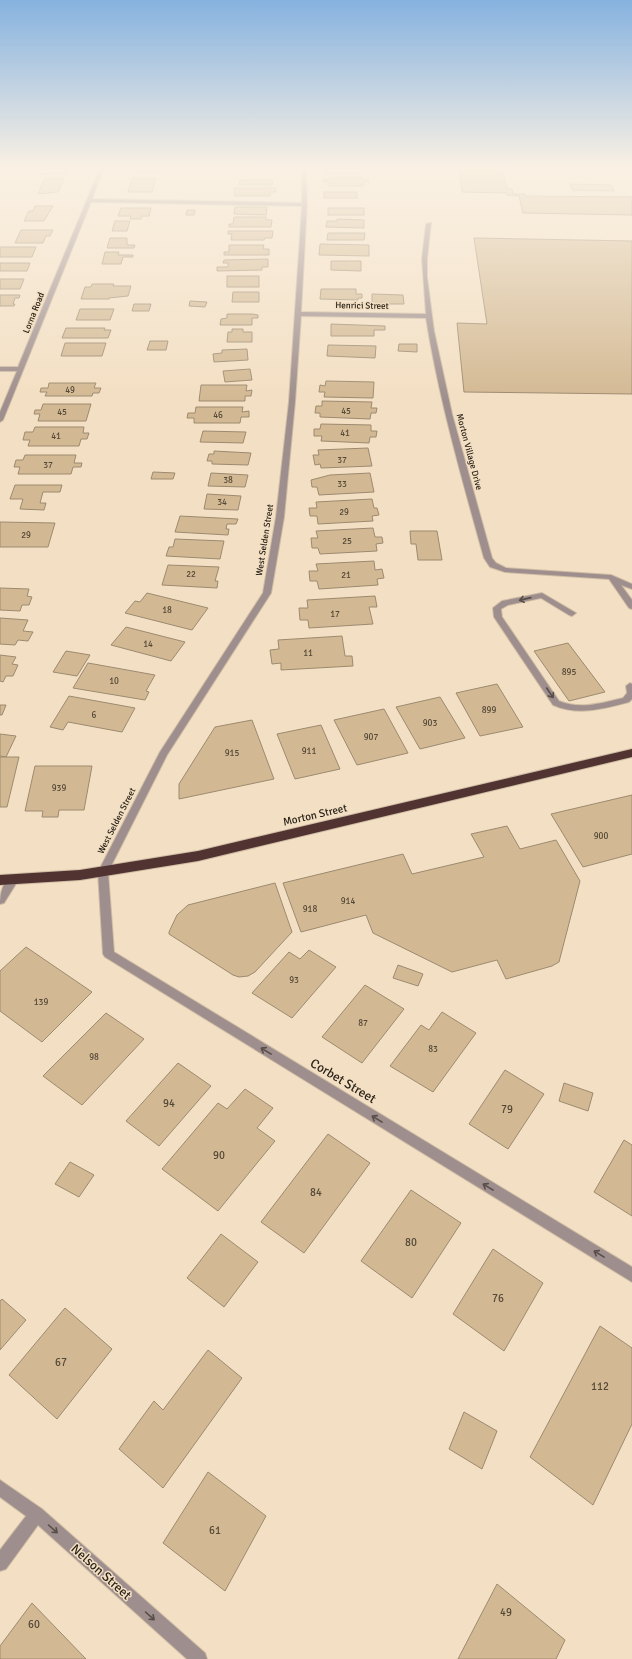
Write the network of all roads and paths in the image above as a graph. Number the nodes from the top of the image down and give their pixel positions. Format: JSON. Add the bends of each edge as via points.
{"nodes":[{"id":1,"x":71,"y":245,"type":"edge"},
{"id":2,"x":302,"y":245,"type":"edge"},
{"id":3,"x":425,"y":245,"type":"edge"},
{"id":4,"x":297,"y":314,"type":"junction"},
{"id":5,"x":428,"y":316,"type":"junction"},
{"id":6,"x":0,"y":369,"type":"edge"},
{"id":7,"x":21,"y":369,"type":"junction"},
{"id":8,"x":0,"y":420,"type":"edge"},
{"id":9,"x":611,"y":577,"type":"junction"},
{"id":10,"x":632,"y":586,"type":"edge"},
{"id":11,"x":632,"y":606,"type":"edge"},
{"id":12,"x":572,"y":613,"type":"dead end"},
{"id":13,"x":630,"y":686,"type":"dead end"},
{"id":14,"x":632,"y":753,"type":"edge"},
{"id":15,"x":103,"y":872,"type":"junction"},
{"id":16,"x":14,"y":879,"type":"junction"},
{"id":17,"x":0,"y":880,"type":"edge"},
{"id":18,"x":0,"y":900,"type":"edge"},
{"id":19,"x":632,"y":1275,"type":"edge"},
{"id":20,"x":0,"y":1488,"type":"edge"},
{"id":21,"x":37,"y":1514,"type":"junction"},
{"id":22,"x":0,"y":1563,"type":"edge"},
{"id":23,"x":199,"y":1659,"type":"edge"}],
"edges":[{"from":1,"to":7,"type":"street","name":"Lorna Road"},
{"from":2,"to":4,"type":"street","name":"West Selden Street"},
{"from":3,"to":5,"type":"street","name":"Morton Village Drive"},
{"from":4,"to":5,"type":"street","name":"Henrici Street"},
{"from":4,"to":15,"type":"street","name":"West Selden Street","via":[[292,402],[282,501],[266,593],[163,754]]},
{"from":5,"to":9,"type":"street","name":"Morton Village Drive","via":[[450,427],[488,558],[493,565],[505,570]]},
{"from":6,"to":7,"type":"street"},
{"from":7,"to":8,"type":"street","name":"Lorna Road"},
{"from":9,"to":10,"type":"street","name":"Morton Village Drive"},
{"from":9,"to":11,"type":"street"},
{"from":12,"to":13,"type":"street","one_way":true,"via":[[542,595],[506,603],[498,608],[498,617],[556,703],[579,710],[626,700],[632,694]]},
{"from":14,"to":15,"type":"highway","name":"Morton Street","via":[[198,856]]},
{"from":15,"to":16,"type":"highway","name":"Morton Street"},
{"from":19,"to":15,"type":"street","name":"Corbet Street","one_way":true,"via":[[109,954]]},
{"from":16,"to":17,"type":"highway","name":"Morton Street"},
{"from":16,"to":18,"type":"street"},
{"from":20,"to":21,"type":"street","name":"Nelson Street"},
{"from":21,"to":22,"type":"street"},
{"from":21,"to":23,"type":"street","name":"Nelson Street","one_way":true}]}
